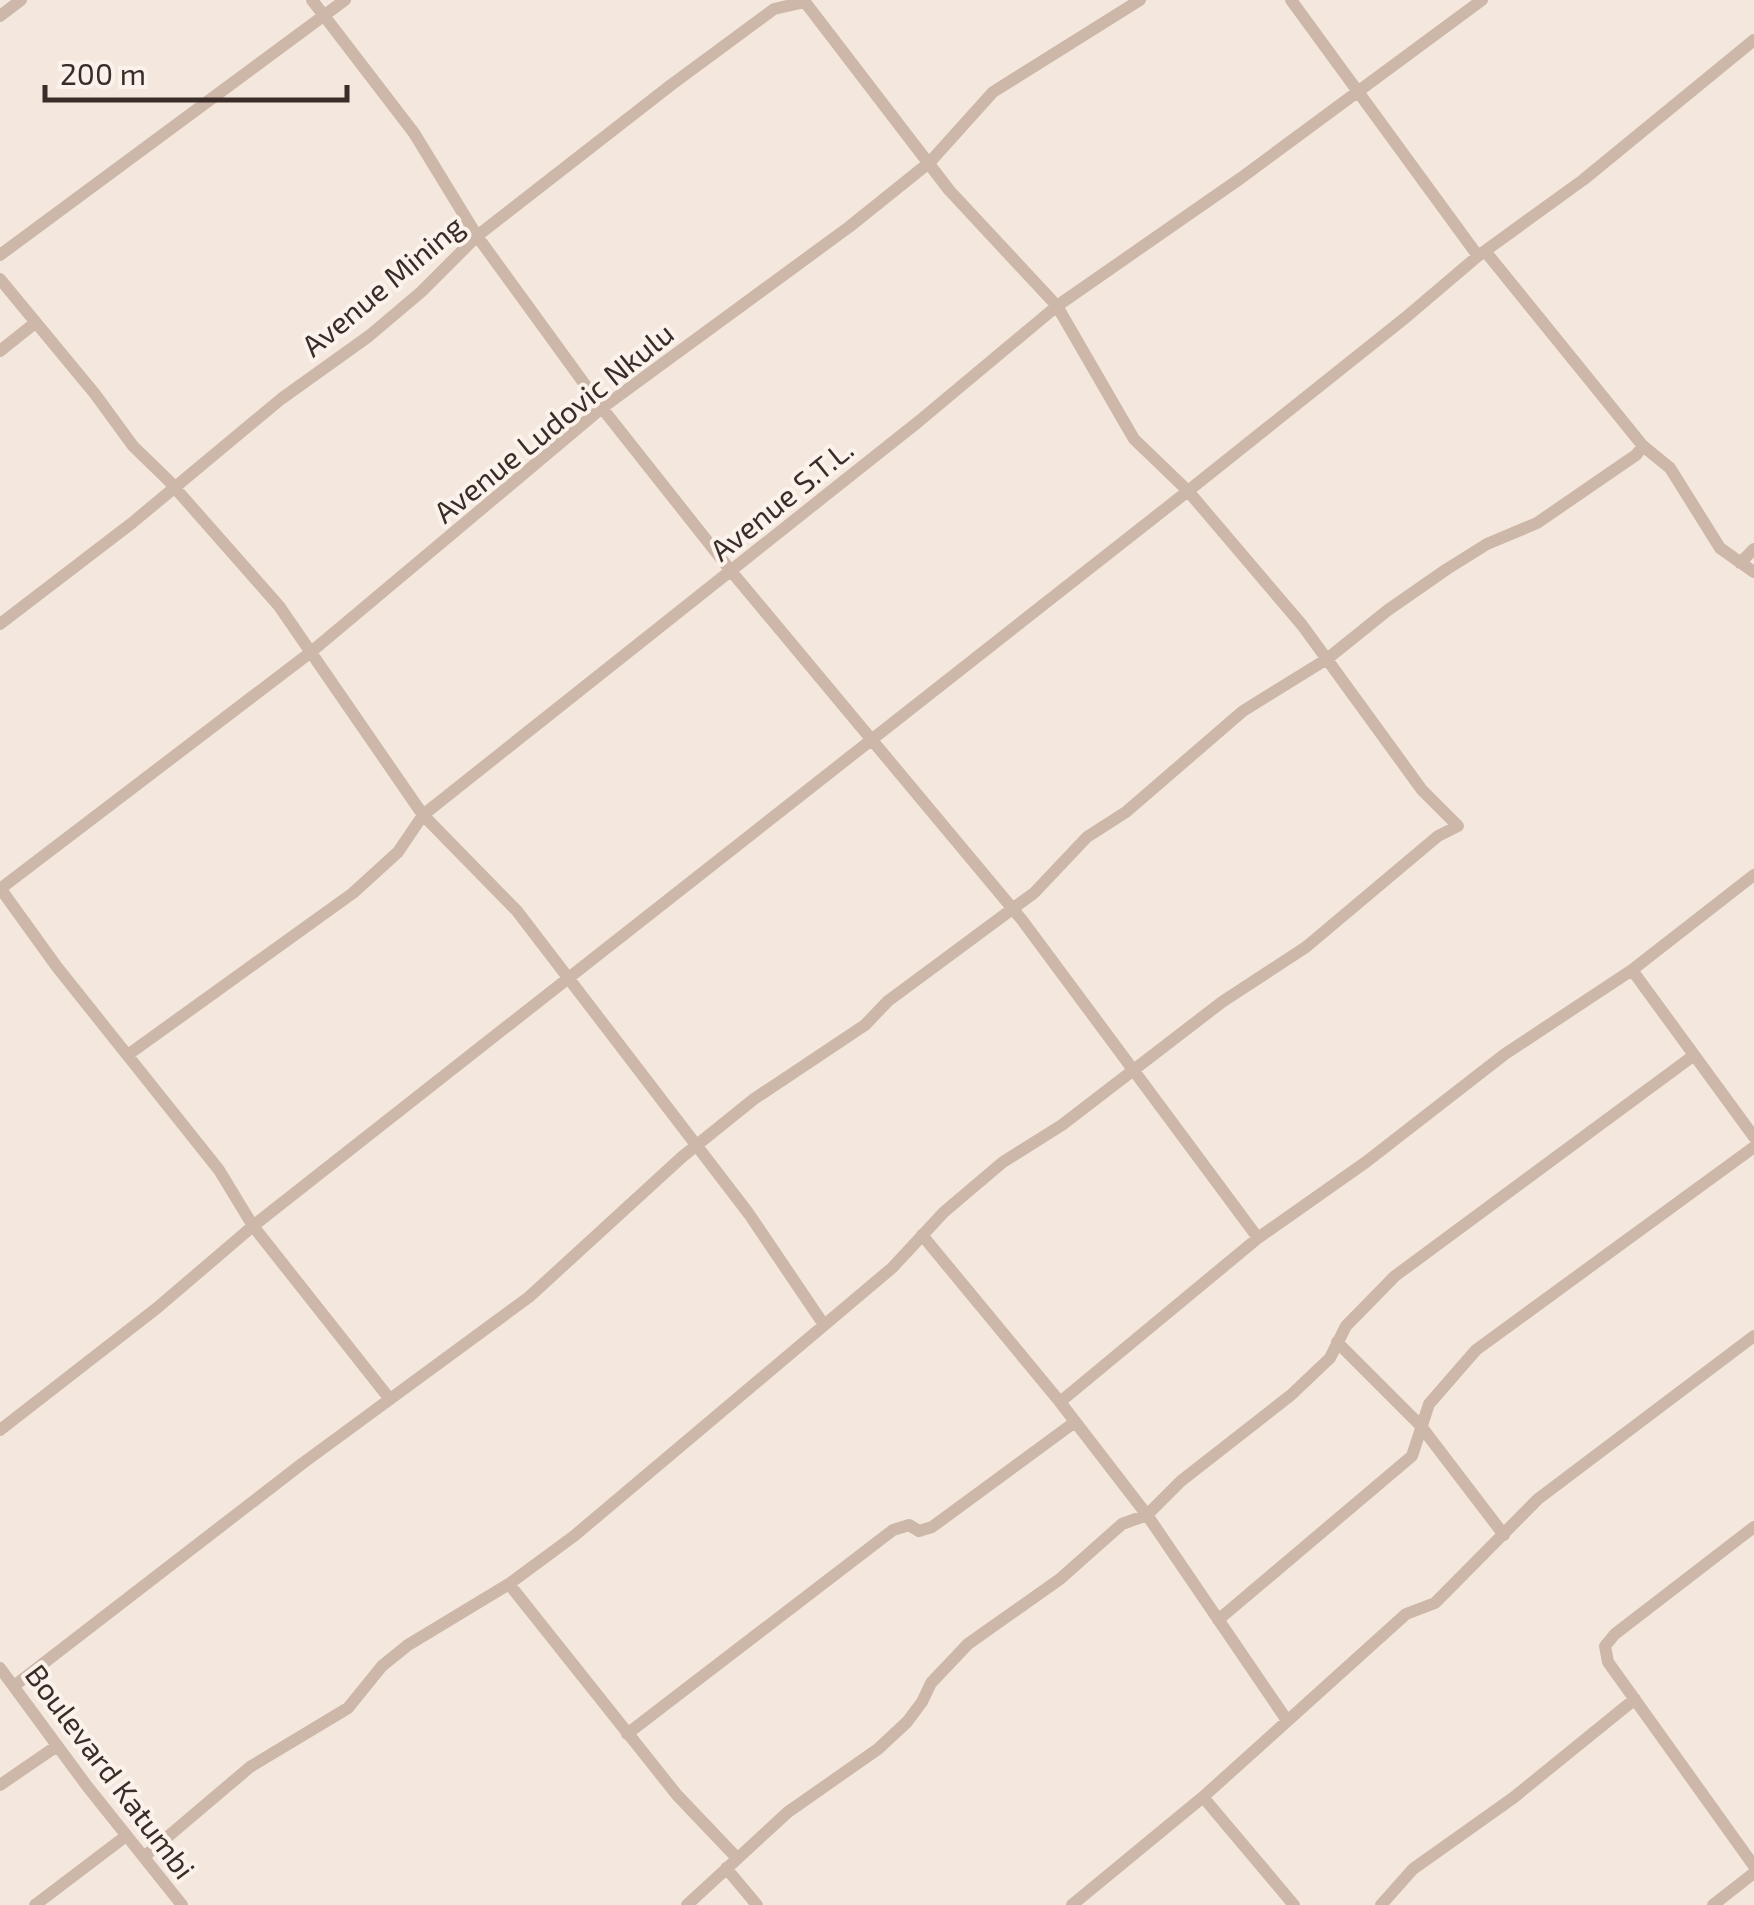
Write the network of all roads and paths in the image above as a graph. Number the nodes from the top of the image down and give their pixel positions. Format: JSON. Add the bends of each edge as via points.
{"nodes":[{"id":1,"x":20,"y":0,"type":"edge"},
{"id":2,"x":312,"y":0,"type":"edge"},
{"id":3,"x":345,"y":0,"type":"edge"},
{"id":4,"x":1140,"y":0,"type":"edge"},
{"id":5,"x":1291,"y":0,"type":"edge"},
{"id":6,"x":1482,"y":0,"type":"edge"},
{"id":7,"x":805,"y":2,"type":"edge"},
{"id":8,"x":0,"y":16,"type":"edge"},
{"id":9,"x":324,"y":16,"type":"junction"},
{"id":10,"x":1754,"y":40,"type":"edge"},
{"id":11,"x":1359,"y":92,"type":"junction"},
{"id":12,"x":930,"y":162,"type":"junction"},
{"id":13,"x":478,"y":236,"type":"junction"},
{"id":14,"x":1481,"y":253,"type":"junction"},
{"id":15,"x":0,"y":254,"type":"edge"},
{"id":16,"x":0,"y":279,"type":"edge"},
{"id":17,"x":1057,"y":306,"type":"junction"},
{"id":18,"x":34,"y":322,"type":"junction"},
{"id":19,"x":0,"y":351,"type":"edge"},
{"id":20,"x":602,"y":408,"type":"junction"},
{"id":21,"x":1643,"y":446,"type":"junction"},
{"id":22,"x":174,"y":488,"type":"junction"},
{"id":23,"x":1188,"y":491,"type":"junction"},
{"id":24,"x":1754,"y":549,"type":"edge"},
{"id":25,"x":1740,"y":562,"type":"junction"},
{"id":26,"x":731,"y":571,"type":"junction"},
{"id":27,"x":1754,"y":572,"type":"edge"},
{"id":28,"x":0,"y":624,"type":"edge"},
{"id":29,"x":311,"y":652,"type":"junction"},
{"id":30,"x":1327,"y":659,"type":"junction"},
{"id":31,"x":872,"y":740,"type":"junction"},
{"id":32,"x":423,"y":815,"type":"junction"},
{"id":33,"x":1754,"y":875,"type":"edge"},
{"id":34,"x":0,"y":889,"type":"edge"},
{"id":35,"x":1012,"y":907,"type":"junction"},
{"id":36,"x":1632,"y":970,"type":"junction"},
{"id":37,"x":568,"y":978,"type":"junction"},
{"id":38,"x":128,"y":1054,"type":"junction"},
{"id":39,"x":1693,"y":1056,"type":"junction"},
{"id":40,"x":1133,"y":1070,"type":"junction"},
{"id":41,"x":1754,"y":1137,"type":"edge"},
{"id":42,"x":696,"y":1146,"type":"junction"},
{"id":43,"x":1754,"y":1146,"type":"edge"},
{"id":44,"x":253,"y":1226,"type":"junction"},
{"id":45,"x":922,"y":1235,"type":"junction"},
{"id":46,"x":1258,"y":1238,"type":"junction"},
{"id":47,"x":824,"y":1325,"type":"junction"},
{"id":48,"x":1754,"y":1336,"type":"edge"},
{"id":49,"x":1337,"y":1342,"type":"junction"},
{"id":50,"x":390,"y":1398,"type":"junction"},
{"id":51,"x":1060,"y":1402,"type":"junction"},
{"id":52,"x":1075,"y":1422,"type":"junction"},
{"id":53,"x":1420,"y":1425,"type":"junction"},
{"id":54,"x":0,"y":1430,"type":"edge"},
{"id":55,"x":1146,"y":1515,"type":"junction"},
{"id":56,"x":1754,"y":1527,"type":"edge"},
{"id":57,"x":1504,"y":1534,"type":"junction"},
{"id":58,"x":509,"y":1584,"type":"junction"},
{"id":59,"x":1218,"y":1620,"type":"junction"},
{"id":60,"x":0,"y":1668,"type":"edge"},
{"id":61,"x":14,"y":1686,"type":"junction"},
{"id":62,"x":1635,"y":1699,"type":"junction"},
{"id":63,"x":1286,"y":1719,"type":"junction"},
{"id":64,"x":627,"y":1734,"type":"junction"},
{"id":65,"x":58,"y":1746,"type":"junction"},
{"id":66,"x":0,"y":1786,"type":"edge"},
{"id":67,"x":1203,"y":1797,"type":"junction"},
{"id":68,"x":126,"y":1836,"type":"junction"},
{"id":69,"x":145,"y":1856,"type":"junction"},
{"id":70,"x":731,"y":1863,"type":"junction"},
{"id":71,"x":1754,"y":1870,"type":"edge"},
{"id":72,"x":35,"y":1905,"type":"edge"},
{"id":73,"x":182,"y":1905,"type":"edge"},
{"id":74,"x":686,"y":1905,"type":"edge"},
{"id":75,"x":756,"y":1905,"type":"edge"},
{"id":76,"x":1072,"y":1905,"type":"edge"},
{"id":77,"x":1294,"y":1905,"type":"edge"},
{"id":78,"x":1381,"y":1905,"type":"edge"},
{"id":79,"x":1714,"y":1905,"type":"edge"}],
"edges":[{"from":1,"to":8,"type":"street"},
{"from":2,"to":9,"type":"street"},
{"from":3,"to":9,"type":"street"},
{"from":4,"to":12,"type":"street","name":"Avenue Ludovic Nkulu","via":[[993,92]]},
{"from":5,"to":11,"type":"street"},
{"from":6,"to":11,"type":"street","name":"Avenue S.T.L."},
{"from":7,"to":12,"type":"street"},
{"from":7,"to":13,"type":"street","name":"Avenue Mining","via":[[774,9]]},
{"from":9,"to":13,"type":"street","via":[[414,132]]},
{"from":9,"to":15,"type":"street"},
{"from":10,"to":14,"type":"street","via":[[1583,180]]},
{"from":11,"to":14,"type":"street"},
{"from":11,"to":17,"type":"street","name":"Avenue S.T.L."},
{"from":12,"to":17,"type":"street"},
{"from":12,"to":20,"type":"street","name":"Avenue Ludovic Nkulu"},
{"from":13,"to":20,"type":"street"},
{"from":13,"to":22,"type":"street","name":"Avenue Mining","via":[[382,325]]},
{"from":14,"to":21,"type":"street"},
{"from":14,"to":23,"type":"street"},
{"from":16,"to":18,"type":"street"},
{"from":17,"to":23,"type":"street","via":[[1134,438]]},
{"from":17,"to":26,"type":"street","name":"Avenue S.T.L."},
{"from":18,"to":19,"type":"street"},
{"from":18,"to":22,"type":"street"},
{"from":20,"to":26,"type":"street"},
{"from":20,"to":29,"type":"street","name":"Avenue Ludovic Nkulu"},
{"from":21,"to":25,"type":"street","via":[[1670,468],[1720,548]]},
{"from":21,"to":30,"type":"street","via":[[1537,523],[1447,569]]},
{"from":22,"to":28,"type":"street","name":"Avenue Mining"},
{"from":22,"to":29,"type":"street"},
{"from":23,"to":30,"type":"street"},
{"from":23,"to":31,"type":"street"},
{"from":24,"to":25,"type":"street"},
{"from":25,"to":27,"type":"street"},
{"from":26,"to":31,"type":"street"},
{"from":26,"to":32,"type":"street","name":"Avenue S.T.L."},
{"from":29,"to":32,"type":"street"},
{"from":29,"to":34,"type":"street","name":"Avenue Ludovic Nkulu"},
{"from":30,"to":35,"type":"street","via":[[1242,711],[1126,812],[1087,836]]},
{"from":30,"to":40,"type":"street","via":[[1429,798],[1458,826],[1306,947]]},
{"from":31,"to":35,"type":"street"},
{"from":31,"to":37,"type":"street"},
{"from":32,"to":37,"type":"street","via":[[517,911]]},
{"from":32,"to":38,"type":"street","name":"Avenue S.T.L.","via":[[398,852],[353,893]]},
{"from":33,"to":36,"type":"street"},
{"from":34,"to":38,"type":"street"},
{"from":35,"to":40,"type":"street"},
{"from":35,"to":42,"type":"street","via":[[888,1000],[865,1025]]},
{"from":36,"to":39,"type":"street"},
{"from":36,"to":46,"type":"street","via":[[1505,1054]]},
{"from":37,"to":42,"type":"street"},
{"from":37,"to":44,"type":"street"},
{"from":38,"to":44,"type":"street","via":[[219,1170]]},
{"from":39,"to":41,"type":"street"},
{"from":39,"to":49,"type":"street","via":[[1395,1276]]},
{"from":40,"to":45,"type":"street","via":[[1003,1162]]},
{"from":40,"to":46,"type":"street"},
{"from":42,"to":47,"type":"street"},
{"from":42,"to":50,"type":"street","via":[[530,1297]]},
{"from":43,"to":53,"type":"street","via":[[1476,1350],[1429,1404]]},
{"from":44,"to":50,"type":"street"},
{"from":44,"to":54,"type":"street"},
{"from":45,"to":47,"type":"street"},
{"from":45,"to":51,"type":"street"},
{"from":46,"to":51,"type":"street"},
{"from":47,"to":58,"type":"street"},
{"from":48,"to":57,"type":"street","via":[[1538,1499]]},
{"from":49,"to":53,"type":"street"},
{"from":49,"to":55,"type":"street","via":[[1314,1374]]},
{"from":50,"to":61,"type":"street"},
{"from":51,"to":52,"type":"street"},
{"from":52,"to":55,"type":"street"},
{"from":52,"to":64,"type":"street","via":[[932,1527],[893,1530]]},
{"from":53,"to":57,"type":"street"},
{"from":53,"to":59,"type":"street","via":[[1412,1456]]},
{"from":55,"to":59,"type":"street"},
{"from":55,"to":70,"type":"street","via":[[1122,1524],[1050,1587],[968,1644],[878,1749],[788,1812]]},
{"from":56,"to":62,"type":"street","via":[[1605,1646],[1608,1662]]},
{"from":57,"to":63,"type":"street","via":[[1434,1604],[1406,1614]]},
{"from":58,"to":64,"type":"street"},
{"from":58,"to":69,"type":"street","via":[[408,1644],[348,1708],[250,1767]]},
{"from":59,"to":63,"type":"street"},
{"from":60,"to":61,"type":"street","name":"Boulevard Katumbi"},
{"from":61,"to":65,"type":"street","name":"Boulevard Katumbi"},
{"from":62,"to":71,"type":"street"},
{"from":62,"to":78,"type":"street","via":[[1413,1868]]},
{"from":63,"to":67,"type":"street"},
{"from":64,"to":70,"type":"street"},
{"from":65,"to":66,"type":"street"},
{"from":65,"to":68,"type":"street","name":"Boulevard Katumbi"},
{"from":67,"to":76,"type":"street"},
{"from":67,"to":77,"type":"street"},
{"from":68,"to":69,"type":"street","name":"Boulevard Katumbi"},
{"from":68,"to":72,"type":"street"},
{"from":69,"to":73,"type":"street","name":"Boulevard Katumbi"},
{"from":70,"to":74,"type":"street"},
{"from":70,"to":75,"type":"street"},
{"from":71,"to":79,"type":"street"}]}
